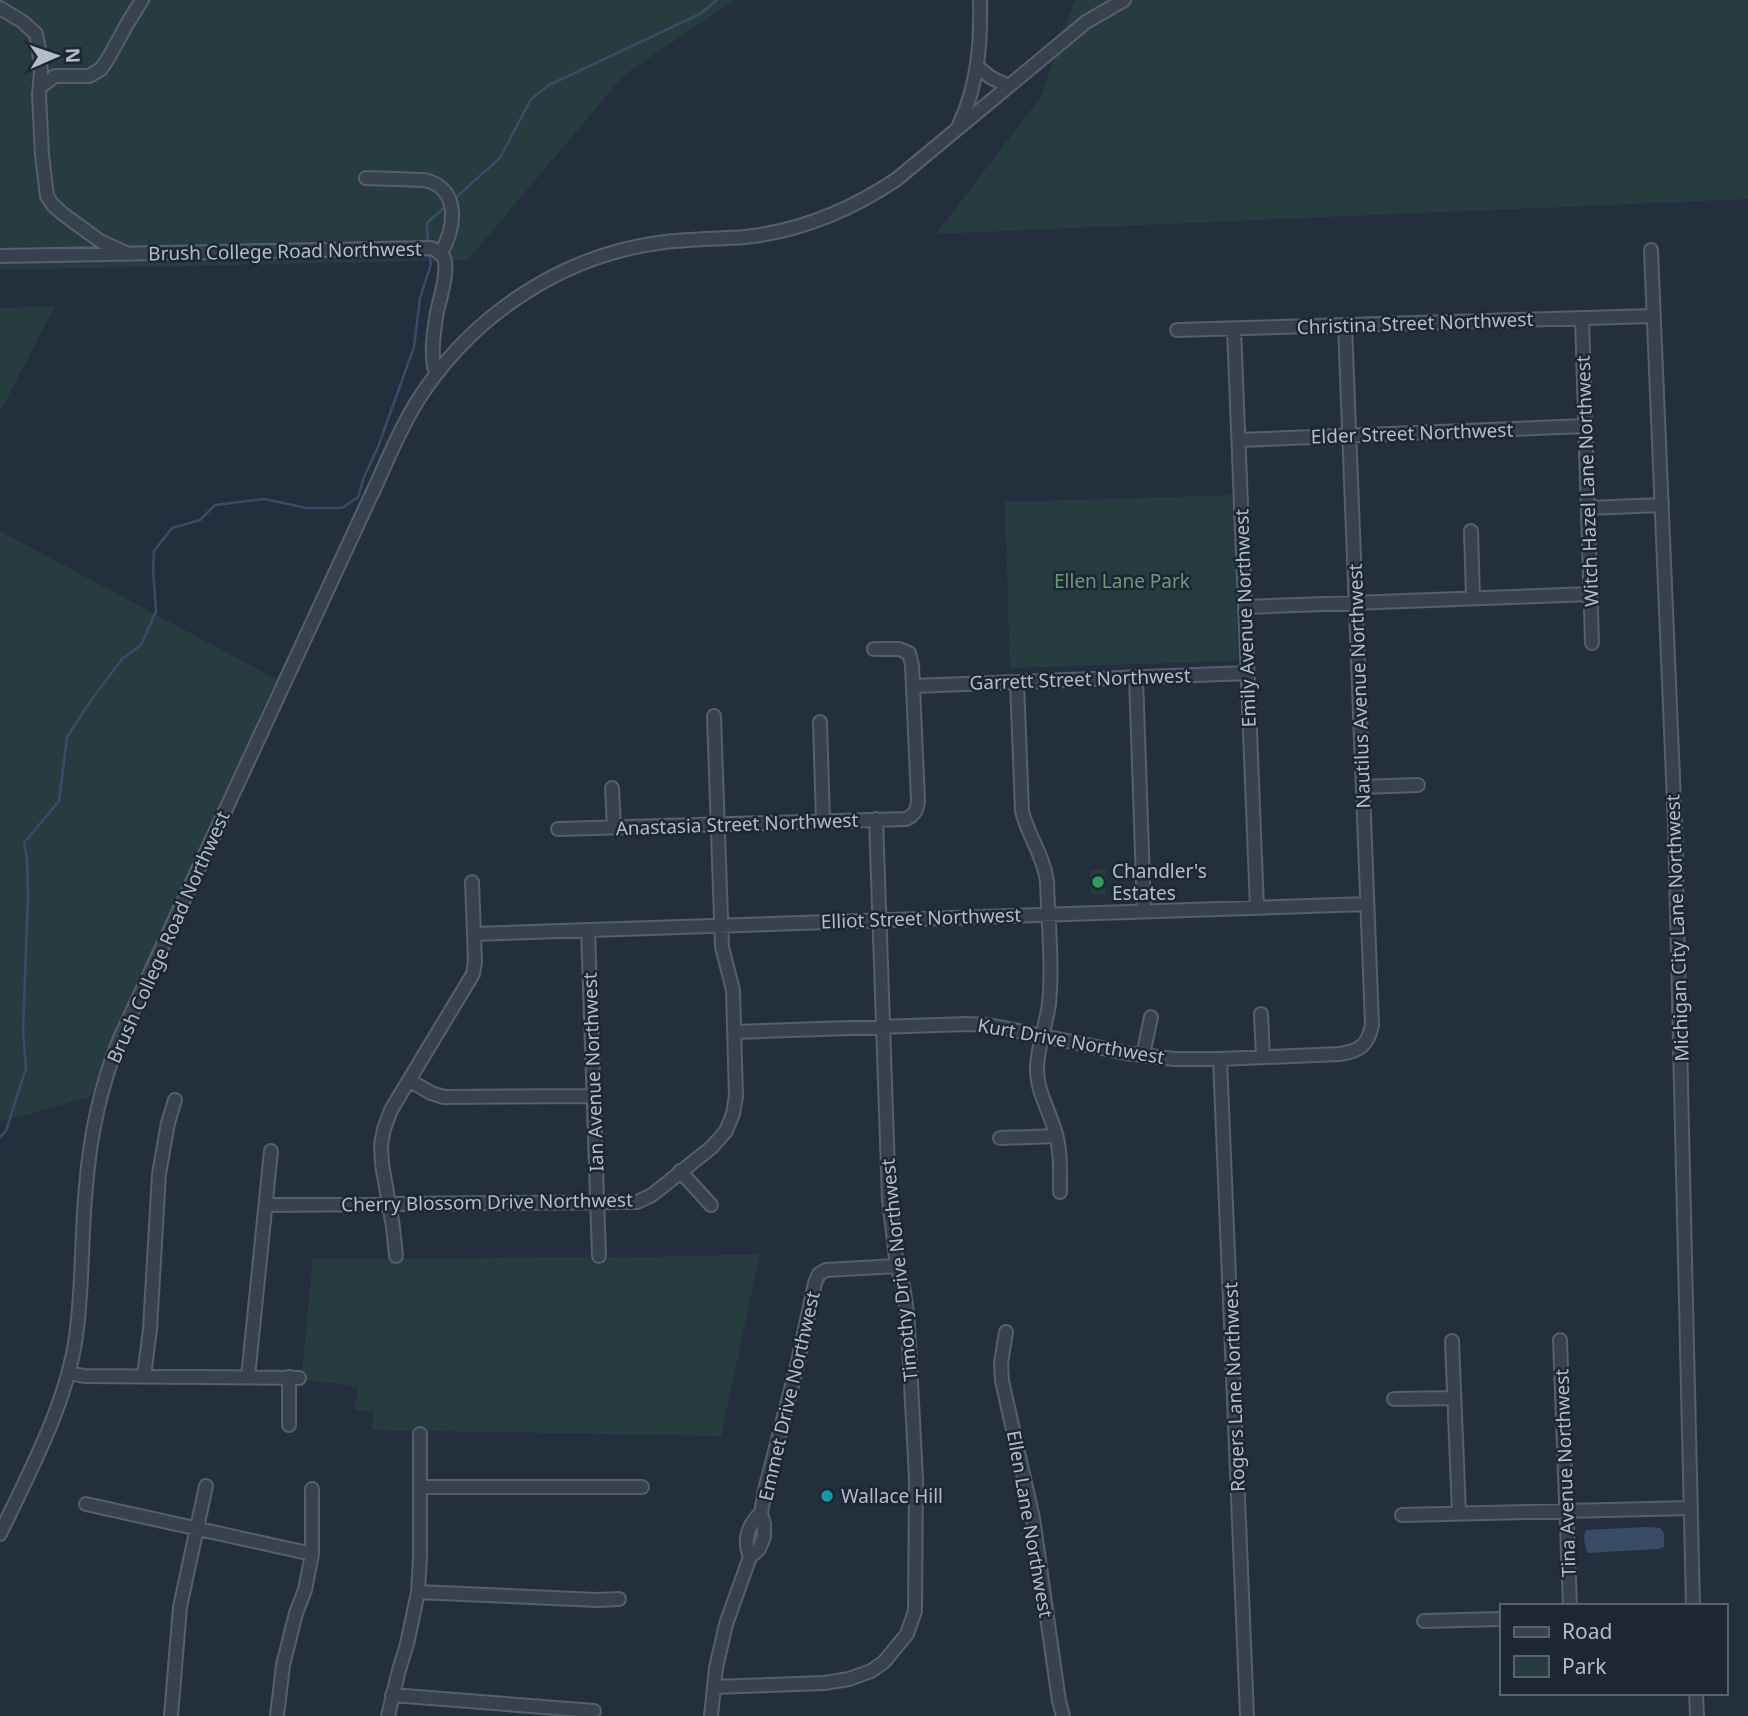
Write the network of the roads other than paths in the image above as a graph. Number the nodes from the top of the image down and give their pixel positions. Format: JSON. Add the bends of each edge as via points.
{"nodes":[{"id":1,"x":142,"y":0,"type":"edge"},
{"id":2,"x":979,"y":0,"type":"edge"},
{"id":3,"x":1124,"y":0,"type":"edge"},
{"id":4,"x":0,"y":8,"type":"edge"},
{"id":5,"x":978,"y":66,"type":"junction"},
{"id":6,"x":1008,"y":86,"type":"junction"},
{"id":7,"x":40,"y":87,"type":"junction"},
{"id":8,"x":957,"y":128,"type":"junction"},
{"id":9,"x":366,"y":178,"type":"dead end"},
{"id":10,"x":1651,"y":250,"type":"dead end"},
{"id":11,"x":127,"y":254,"type":"junction"},
{"id":12,"x":440,"y":254,"type":"junction"},
{"id":13,"x":0,"y":257,"type":"edge"},
{"id":14,"x":1654,"y":316,"type":"junction"},
{"id":15,"x":1582,"y":318,"type":"junction"},
{"id":16,"x":1345,"y":325,"type":"junction"},
{"id":17,"x":1234,"y":329,"type":"junction"},
{"id":18,"x":1177,"y":330,"type":"dead end"},
{"id":19,"x":439,"y":371,"type":"junction"},
{"id":20,"x":1585,"y":426,"type":"junction"},
{"id":21,"x":1349,"y":436,"type":"junction"},
{"id":22,"x":1238,"y":440,"type":"junction"},
{"id":23,"x":1662,"y":505,"type":"junction"},
{"id":24,"x":1588,"y":508,"type":"junction"},
{"id":25,"x":1471,"y":531,"type":"dead end"},
{"id":26,"x":1591,"y":594,"type":"junction"},
{"id":27,"x":1473,"y":598,"type":"junction"},
{"id":28,"x":1356,"y":603,"type":"junction"},
{"id":29,"x":1245,"y":607,"type":"junction"},
{"id":30,"x":1592,"y":643,"type":"dead end"},
{"id":31,"x":874,"y":649,"type":"dead end"},
{"id":32,"x":1248,"y":673,"type":"junction"},
{"id":33,"x":1136,"y":677,"type":"junction"},
{"id":34,"x":1017,"y":682,"type":"junction"},
{"id":35,"x":913,"y":686,"type":"junction"},
{"id":36,"x":714,"y":716,"type":"dead end"},
{"id":37,"x":820,"y":722,"type":"dead end"},
{"id":38,"x":1418,"y":785,"type":"dead end"},
{"id":39,"x":1363,"y":787,"type":"junction"},
{"id":40,"x":612,"y":788,"type":"dead end"},
{"id":41,"x":876,"y":820,"type":"junction"},
{"id":42,"x":823,"y":821,"type":"junction"},
{"id":43,"x":718,"y":824,"type":"junction"},
{"id":44,"x":614,"y":828,"type":"junction"},
{"id":45,"x":558,"y":829,"type":"dead end"},
{"id":46,"x":472,"y":882,"type":"dead end"},
{"id":47,"x":1367,"y":904,"type":"junction"},
{"id":48,"x":1257,"y":908,"type":"junction"},
{"id":49,"x":1144,"y":911,"type":"junction"},
{"id":50,"x":1048,"y":914,"type":"junction"},
{"id":51,"x":879,"y":920,"type":"junction"},
{"id":52,"x":721,"y":925,"type":"junction"},
{"id":53,"x":588,"y":930,"type":"junction"},
{"id":54,"x":474,"y":934,"type":"junction"},
{"id":55,"x":1261,"y":1014,"type":"dead end"},
{"id":56,"x":1151,"y":1017,"type":"dead end"},
{"id":57,"x":883,"y":1027,"type":"junction"},
{"id":58,"x":735,"y":1032,"type":"junction"},
{"id":59,"x":1043,"y":1036,"type":"junction"},
{"id":60,"x":1363,"y":1045,"type":"joint"},
{"id":61,"x":1143,"y":1055,"type":"junction"},
{"id":62,"x":1263,"y":1057,"type":"junction"},
{"id":63,"x":1220,"y":1059,"type":"junction"},
{"id":64,"x":409,"y":1080,"type":"junction"},
{"id":65,"x":593,"y":1096,"type":"junction"},
{"id":66,"x":175,"y":1100,"type":"dead end"},
{"id":67,"x":1056,"y":1136,"type":"junction"},
{"id":68,"x":1000,"y":1138,"type":"dead end"},
{"id":69,"x":271,"y":1151,"type":"dead end"},
{"id":70,"x":680,"y":1171,"type":"junction"},
{"id":71,"x":1060,"y":1192,"type":"dead end"},
{"id":72,"x":597,"y":1203,"type":"junction"},
{"id":73,"x":266,"y":1205,"type":"junction"},
{"id":74,"x":389,"y":1205,"type":"junction"},
{"id":75,"x":711,"y":1205,"type":"dead end"},
{"id":76,"x":599,"y":1255,"type":"dead end"},
{"id":77,"x":396,"y":1256,"type":"dead end"},
{"id":78,"x":897,"y":1266,"type":"junction"},
{"id":79,"x":1006,"y":1332,"type":"dead end"},
{"id":80,"x":1560,"y":1340,"type":"dead end"},
{"id":81,"x":1452,"y":1341,"type":"dead end"},
{"id":82,"x":69,"y":1373,"type":"junction"},
{"id":83,"x":144,"y":1376,"type":"junction"},
{"id":84,"x":248,"y":1377,"type":"junction"},
{"id":85,"x":1454,"y":1398,"type":"junction"},
{"id":86,"x":1394,"y":1399,"type":"dead end"},
{"id":87,"x":289,"y":1425,"type":"dead end"},
{"id":88,"x":420,"y":1434,"type":"dead end"},
{"id":89,"x":206,"y":1486,"type":"dead end"},
{"id":90,"x":421,"y":1487,"type":"junction"},
{"id":91,"x":642,"y":1487,"type":"dead end"},
{"id":92,"x":313,"y":1489,"type":"dead end"},
{"id":93,"x":86,"y":1504,"type":"dead end"},
{"id":94,"x":1691,"y":1508,"type":"junction"},
{"id":95,"x":1566,"y":1511,"type":"junction"},
{"id":96,"x":1458,"y":1513,"type":"junction"},
{"id":97,"x":1402,"y":1514,"type":"dead end"},
{"id":98,"x":196,"y":1528,"type":"junction"},
{"id":99,"x":0,"y":1534,"type":"edge"},
{"id":100,"x":313,"y":1554,"type":"junction"},
{"id":101,"x":418,"y":1592,"type":"junction"},
{"id":102,"x":619,"y":1599,"type":"dead end"},
{"id":103,"x":1570,"y":1604,"type":"edge"},
{"id":104,"x":1693,"y":1604,"type":"edge"},
{"id":105,"x":1500,"y":1619,"type":"edge"},
{"id":106,"x":1424,"y":1621,"type":"dead end"},
{"id":107,"x":714,"y":1687,"type":"junction"},
{"id":108,"x":392,"y":1695,"type":"junction"},
{"id":109,"x":1696,"y":1695,"type":"edge"},
{"id":110,"x":594,"y":1711,"type":"dead end"},
{"id":111,"x":171,"y":1716,"type":"edge"},
{"id":112,"x":278,"y":1716,"type":"edge"},
{"id":113,"x":388,"y":1716,"type":"edge"},
{"id":114,"x":711,"y":1716,"type":"edge"},
{"id":115,"x":1063,"y":1716,"type":"edge"},
{"id":116,"x":1247,"y":1716,"type":"edge"},
{"id":117,"x":1697,"y":1716,"type":"edge"}],
"edges":[{"from":1,"to":7,"type":"street","via":[[101,69],[89,76],[55,76]]},
{"from":2,"to":5,"type":"street"},
{"from":3,"to":6,"type":"street","name":"Brush College Road Northwest","via":[[1086,22]]},
{"from":4,"to":7,"type":"street","name":"Brush College Road Northwest","via":[[36,34]]},
{"from":5,"to":6,"type":"street"},
{"from":5,"to":8,"type":"street"},
{"from":6,"to":8,"type":"street","name":"Brush College Road Northwest"},
{"from":7,"to":11,"type":"street","name":"Brush College Road Northwest","via":[[47,196],[100,241]]},
{"from":8,"to":19,"type":"street","name":"Brush College Road Northwest","via":[[872,196],[814,222],[746,237],[636,247],[575,266],[507,304]]},
{"from":9,"to":12,"type":"street","name":"Brush College Road Northwest","via":[[424,180],[444,189],[452,224]]},
{"from":10,"to":14,"type":"street","name":"Michigan City Lane Northwest"},
{"from":11,"to":12,"type":"street","name":"Brush College Road Northwest","via":[[426,248]]},
{"from":11,"to":13,"type":"street","name":"Brush College Road Northwest"},
{"from":12,"to":19,"type":"street","name":"Brush College Road Northwest","via":[[445,262],[444,277],[432,354]]},
{"from":14,"to":15,"type":"street","name":"Christina Street Northwest"},
{"from":14,"to":23,"type":"street","name":"Michigan City Lane Northwest"},
{"from":15,"to":16,"type":"street","name":"Christina Street Northwest"},
{"from":15,"to":20,"type":"street","name":"Witch Hazel Lane Northwest"},
{"from":16,"to":17,"type":"street","name":"Christina Street Northwest"},
{"from":16,"to":21,"type":"street","name":"Nautilus Avenue Northwest"},
{"from":17,"to":18,"type":"street","name":"Christina Street Northwest"},
{"from":17,"to":22,"type":"street","name":"Emily Avenue Northwest"},
{"from":19,"to":82,"type":"street","name":"Brush College Road Northwest","via":[[391,454],[108,1068],[93,1126],[78,1319]]},
{"from":20,"to":21,"type":"street","name":"Elder Street Northwest"},
{"from":20,"to":24,"type":"street","name":"Witch Hazel Lane Northwest"},
{"from":21,"to":22,"type":"street","name":"Elder Street Northwest"},
{"from":21,"to":28,"type":"street","name":"Nautilus Avenue Northwest"},
{"from":22,"to":29,"type":"street","name":"Emily Avenue Northwest"},
{"from":23,"to":24,"type":"street"},
{"from":23,"to":94,"type":"street","name":"Michigan City Lane Northwest","via":[[1675,826]]},
{"from":24,"to":26,"type":"street","name":"Witch Hazel Lane Northwest"},
{"from":25,"to":27,"type":"street"},
{"from":26,"to":27,"type":"street"},
{"from":26,"to":30,"type":"street","name":"Witch Hazel Lane Northwest"},
{"from":27,"to":28,"type":"street"},
{"from":28,"to":29,"type":"street"},
{"from":28,"to":39,"type":"street","name":"Nautilus Avenue Northwest"},
{"from":29,"to":32,"type":"street","name":"Emily Avenue Northwest"},
{"from":31,"to":35,"type":"street","via":[[909,653]]},
{"from":32,"to":33,"type":"street","name":"Garrett Street Northwest"},
{"from":32,"to":48,"type":"street","name":"Emily Avenue Northwest"},
{"from":33,"to":34,"type":"street","name":"Garrett Street Northwest"},
{"from":33,"to":49,"type":"street"},
{"from":34,"to":35,"type":"street","name":"Garrett Street Northwest"},
{"from":34,"to":50,"type":"street","via":[[1022,811],[1045,867]]},
{"from":35,"to":41,"type":"street","name":"Anastasia Street Northwest","via":[[915,813],[906,819]]},
{"from":36,"to":43,"type":"street","name":"Cherry Blossom Drive Northwest"},
{"from":37,"to":42,"type":"street"},
{"from":38,"to":39,"type":"street"},
{"from":39,"to":47,"type":"street","name":"Nautilus Avenue Northwest"},
{"from":40,"to":44,"type":"street"},
{"from":41,"to":42,"type":"street","name":"Anastasia Street Northwest"},
{"from":41,"to":51,"type":"street","name":"Timothy Drive Northwest"},
{"from":42,"to":43,"type":"street","name":"Anastasia Street Northwest"},
{"from":43,"to":44,"type":"street","name":"Anastasia Street Northwest"},
{"from":43,"to":52,"type":"street","name":"Cherry Blossom Drive Northwest"},
{"from":44,"to":45,"type":"street","name":"Anastasia Street Northwest"},
{"from":46,"to":54,"type":"street"},
{"from":47,"to":48,"type":"street","name":"Elliot Street Northwest"},
{"from":47,"to":60,"type":"street","name":"Nautilus Avenue Northwest","via":[[1372,1025]]},
{"from":48,"to":49,"type":"street","name":"Elliot Street Northwest"},
{"from":49,"to":50,"type":"street","name":"Elliot Street Northwest"},
{"from":50,"to":51,"type":"street","name":"Elliot Street Northwest"},
{"from":50,"to":59,"type":"street","via":[[1050,986]]},
{"from":51,"to":52,"type":"street","name":"Elliot Street Northwest"},
{"from":51,"to":57,"type":"street","name":"Timothy Drive Northwest"},
{"from":52,"to":53,"type":"street","name":"Elliot Street Northwest"},
{"from":52,"to":58,"type":"street","name":"Cherry Blossom Drive Northwest"},
{"from":53,"to":54,"type":"street","name":"Elliot Street Northwest"},
{"from":53,"to":65,"type":"street","name":"Ian Avenue Northwest"},
{"from":54,"to":64,"type":"street","via":[[473,974]]},
{"from":55,"to":62,"type":"street"},
{"from":56,"to":61,"type":"street"},
{"from":57,"to":58,"type":"street","name":"Kurt Drive Northwest"},
{"from":57,"to":59,"type":"street","name":"Kurt Drive Northwest","via":[[989,1025]]},
{"from":57,"to":78,"type":"street","name":"Timothy Drive Northwest","via":[[889,1200]]},
{"from":58,"to":70,"type":"street","name":"Cherry Blossom Drive Northwest","via":[[733,1114],[712,1147]]},
{"from":59,"to":61,"type":"street","name":"Kurt Drive Northwest"},
{"from":59,"to":67,"type":"street","via":[[1037,1067],[1039,1087]]},
{"from":60,"to":62,"type":"street","name":"Kurt Drive Northwest","via":[[1354,1052]]},
{"from":61,"to":63,"type":"street","name":"Kurt Drive Northwest"},
{"from":62,"to":63,"type":"street","name":"Kurt Drive Northwest"},
{"from":63,"to":116,"type":"street","name":"Rogers Lane Northwest"},
{"from":64,"to":65,"type":"street","via":[[444,1097]]},
{"from":64,"to":74,"type":"street","via":[[384,1129],[382,1164]]},
{"from":65,"to":72,"type":"street","name":"Ian Avenue Northwest"},
{"from":66,"to":83,"type":"street","via":[[159,1174]]},
{"from":67,"to":68,"type":"street"},
{"from":67,"to":71,"type":"street"},
{"from":69,"to":73,"type":"street"},
{"from":70,"to":72,"type":"street","name":"Cherry Blossom Drive Northwest","via":[[637,1202]]},
{"from":70,"to":75,"type":"street"},
{"from":72,"to":74,"type":"street","name":"Cherry Blossom Drive Northwest"},
{"from":72,"to":76,"type":"street","name":"Ian Avenue Northwest"},
{"from":73,"to":74,"type":"street","name":"Cherry Blossom Drive Northwest"},
{"from":73,"to":84,"type":"street"},
{"from":74,"to":77,"type":"street"},
{"from":78,"to":107,"type":"street","name":"Emmet Drive Northwest","via":[[826,1270],[815,1283],[761,1513],[764,1537],[760,1549],[750,1557],[726,1624]]},
{"from":78,"to":107,"type":"street","name":"Timothy Drive Northwest","via":[[907,1312],[916,1479],[915,1611],[908,1634],[884,1662],[849,1679]]},
{"from":79,"to":115,"type":"street","name":"Ellen Lane Northwest","via":[[1002,1381],[1033,1518]]},
{"from":80,"to":95,"type":"street","name":"Tina Avenue Northwest"},
{"from":81,"to":85,"type":"street"},
{"from":82,"to":83,"type":"street"},
{"from":82,"to":99,"type":"street","name":"Brush College Road Northwest"},
{"from":83,"to":84,"type":"street"},
{"from":84,"to":87,"type":"street","via":[[294,1378]]},
{"from":85,"to":86,"type":"street"},
{"from":85,"to":96,"type":"street"},
{"from":88,"to":90,"type":"street"},
{"from":89,"to":98,"type":"street"},
{"from":90,"to":91,"type":"street"},
{"from":90,"to":101,"type":"street"},
{"from":92,"to":100,"type":"street"},
{"from":93,"to":98,"type":"street"},
{"from":94,"to":95,"type":"street"},
{"from":94,"to":104,"type":"street","name":"Michigan City Lane Northwest"},
{"from":95,"to":96,"type":"street"},
{"from":95,"to":103,"type":"street","name":"Tina Avenue Northwest"},
{"from":96,"to":97,"type":"street"},
{"from":98,"to":100,"type":"street"},
{"from":98,"to":111,"type":"street","via":[[180,1607]]},
{"from":100,"to":112,"type":"street","via":[[283,1665]]},
{"from":101,"to":102,"type":"street"},
{"from":101,"to":108,"type":"street"},
{"from":105,"to":106,"type":"street"},
{"from":107,"to":114,"type":"street","name":"Emmet Drive Northwest"},
{"from":108,"to":110,"type":"street"},
{"from":108,"to":113,"type":"street"},
{"from":109,"to":117,"type":"street"}]}
